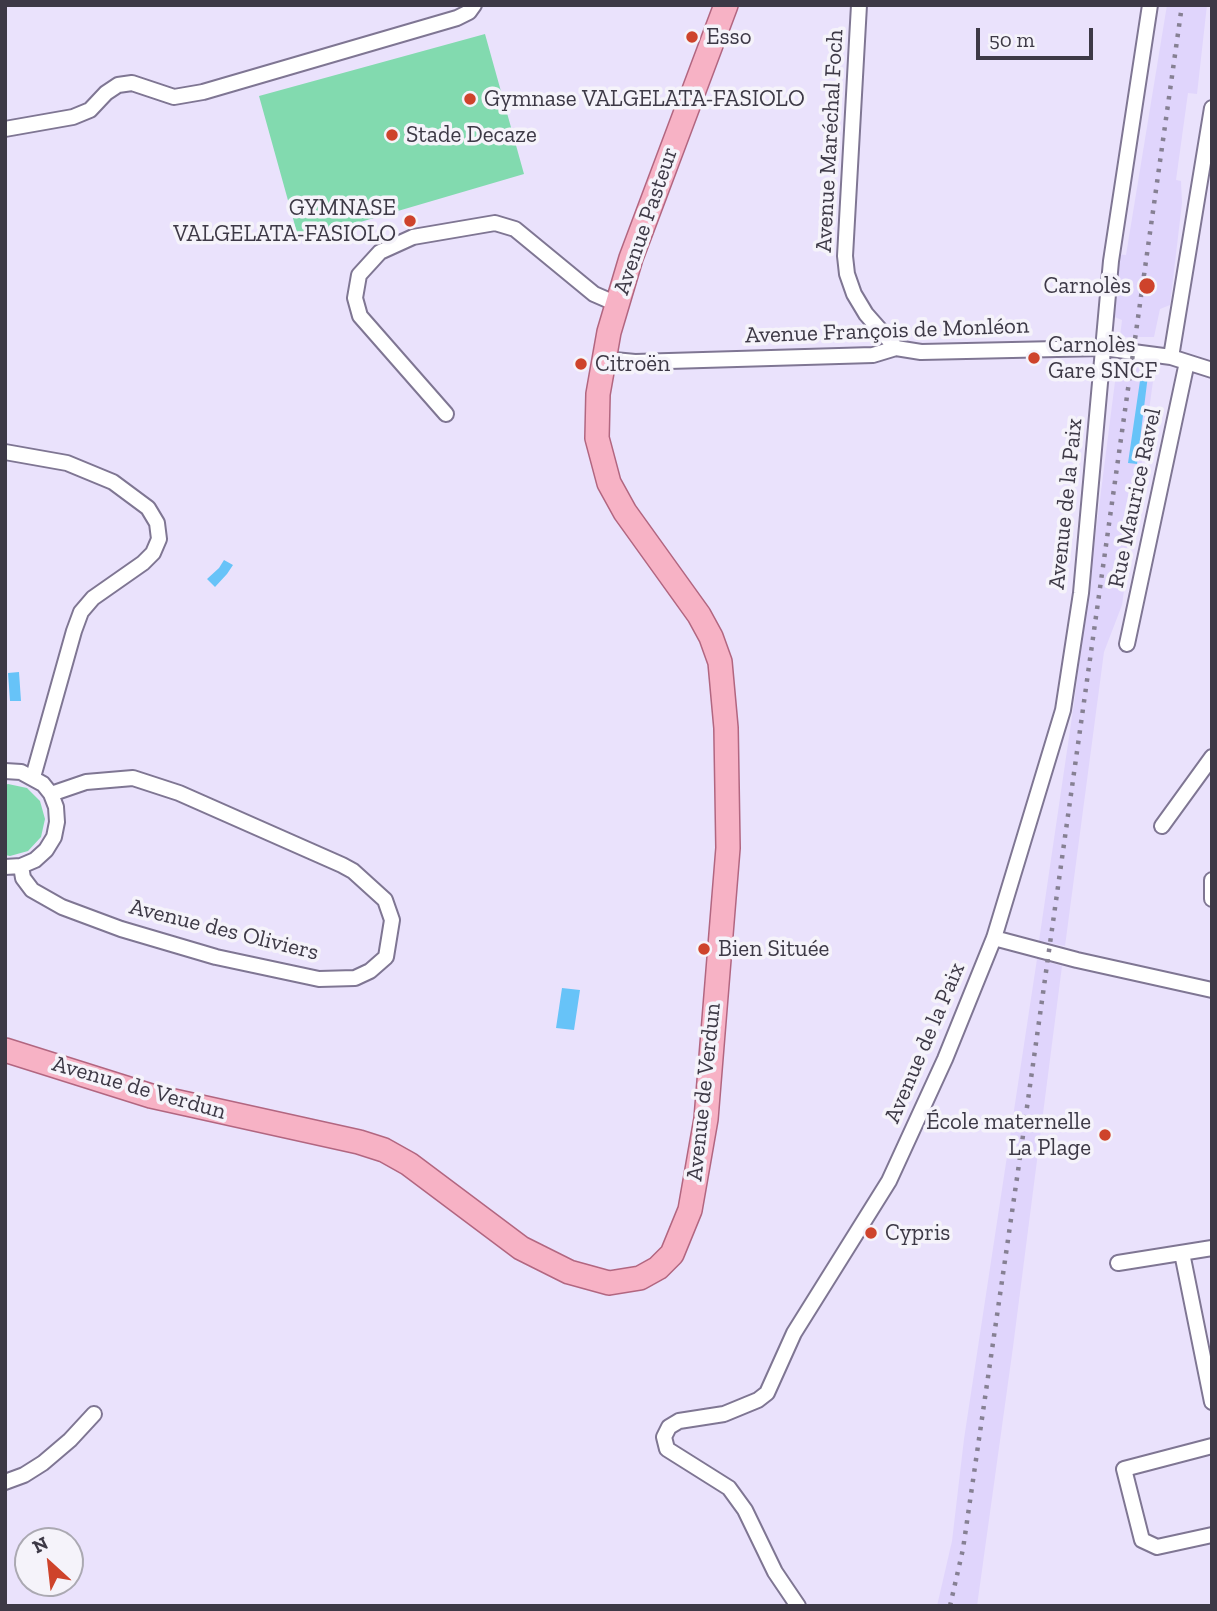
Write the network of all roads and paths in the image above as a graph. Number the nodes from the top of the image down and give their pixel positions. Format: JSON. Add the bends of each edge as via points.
{"nodes":[{"id":1,"x":474,"y":5,"type":"edge"},
{"id":2,"x":726,"y":5,"type":"edge"},
{"id":3,"x":859,"y":5,"type":"edge"},
{"id":4,"x":1150,"y":5,"type":"edge"},
{"id":5,"x":1212,"y":108,"type":"edge"},
{"id":6,"x":5,"y":129,"type":"edge"},
{"id":7,"x":617,"y":304,"type":"junction"},
{"id":8,"x":896,"y":348,"type":"junction"},
{"id":9,"x":1103,"y":348,"type":"junction"},
{"id":10,"x":1171,"y":358,"type":"junction"},
{"id":11,"x":604,"y":359,"type":"junction"},
{"id":12,"x":1187,"y":362,"type":"junction"},
{"id":13,"x":1212,"y":370,"type":"edge"},
{"id":14,"x":446,"y":414,"type":"dead end"},
{"id":15,"x":5,"y":452,"type":"edge"},
{"id":16,"x":1126,"y":644,"type":"dead end"},
{"id":17,"x":1212,"y":757,"type":"edge"},
{"id":18,"x":5,"y":771,"type":"edge"},
{"id":19,"x":33,"y":776,"type":"junction"},
{"id":20,"x":51,"y":794,"type":"junction"},
{"id":21,"x":1162,"y":826,"type":"dead end"},
{"id":22,"x":21,"y":866,"type":"junction"},
{"id":23,"x":5,"y":867,"type":"edge"},
{"id":24,"x":1212,"y":880,"type":"edge"},
{"id":25,"x":1212,"y":899,"type":"edge"},
{"id":26,"x":994,"y":937,"type":"junction"},
{"id":27,"x":1212,"y":990,"type":"edge"},
{"id":28,"x":5,"y":1050,"type":"edge"},
{"id":29,"x":1212,"y":1248,"type":"edge"},
{"id":30,"x":1182,"y":1253,"type":"junction"},
{"id":31,"x":1118,"y":1263,"type":"dead end"},
{"id":32,"x":1212,"y":1402,"type":"edge"},
{"id":33,"x":94,"y":1414,"type":"dead end"},
{"id":34,"x":1212,"y":1446,"type":"edge"},
{"id":35,"x":5,"y":1482,"type":"edge"},
{"id":36,"x":1212,"y":1535,"type":"edge"},
{"id":37,"x":798,"y":1606,"type":"edge"}],
"edges":[{"from":1,"to":6,"type":"street","via":[[457,18],[203,92],[174,97],[132,83],[118,85],[90,110],[73,117]]},
{"from":2,"to":7,"type":"main road","name":"Avenue Pasteur","via":[[653,194]]},
{"from":3,"to":8,"type":"street","name":"Avenue Maréchal Foch","via":[[845,256],[847,274],[866,314]]},
{"from":4,"to":9,"type":"street","name":"Avenue de la Paix","via":[[1111,261]]},
{"from":5,"to":10,"type":"street"},
{"from":7,"to":11,"type":"main road","name":"Avenue Pasteur"},
{"from":7,"to":14,"type":"street","via":[[594,294],[515,229],[495,223],[413,237],[380,252],[359,275],[355,298],[360,316]]},
{"from":8,"to":9,"type":"street","name":"Avenue François de Monléon","via":[[921,352]]},
{"from":8,"to":11,"type":"street","name":"Avenue François de Monléon","via":[[873,355]]},
{"from":9,"to":10,"type":"street","name":"Avenue François de Monléon"},
{"from":9,"to":26,"type":"street","name":"Avenue de la Paix","via":[[1081,593],[1063,710]]},
{"from":10,"to":12,"type":"street","name":"Avenue François de Monléon"},
{"from":11,"to":28,"type":"main road","name":"Avenue de Verdun","via":[[597,438],[602,463],[625,512],[711,637],[720,662],[726,728],[728,848],[706,1119],[690,1210],[672,1254],[640,1278],[610,1283],[569,1272],[521,1248],[384,1150],[151,1096]]},
{"from":12,"to":13,"type":"street","name":"Avenue François de Monléon"},
{"from":12,"to":16,"type":"street","name":"Rue Maurice Ravel"},
{"from":15,"to":19,"type":"street","via":[[67,463],[113,482],[148,508],[159,539],[144,564],[93,598],[81,612]]},
{"from":17,"to":21,"type":"street"},
{"from":18,"to":19,"type":"street"},
{"from":19,"to":20,"type":"street"},
{"from":20,"to":22,"type":"street","via":[[56,807],[54,837],[35,860]]},
{"from":20,"to":22,"type":"street","name":"Avenue des Oliviers","via":[[86,782],[133,778],[179,793],[342,865],[385,900],[392,920],[386,957],[355,978],[319,979],[229,960],[62,907],[32,890]]},
{"from":22,"to":23,"type":"street"},
{"from":24,"to":25,"type":"street"},
{"from":26,"to":27,"type":"street"},
{"from":26,"to":37,"type":"street","name":"Avenue de la Paix","via":[[889,1181],[794,1333],[767,1393],[724,1414],[679,1421],[669,1426],[664,1437],[667,1449],[729,1488]]},
{"from":29,"to":30,"type":"street"},
{"from":30,"to":31,"type":"street"},
{"from":30,"to":32,"type":"street"},
{"from":33,"to":35,"type":"street","via":[[43,1463]]},
{"from":34,"to":36,"type":"street","via":[[1124,1469],[1142,1540],[1157,1547]]}]}
